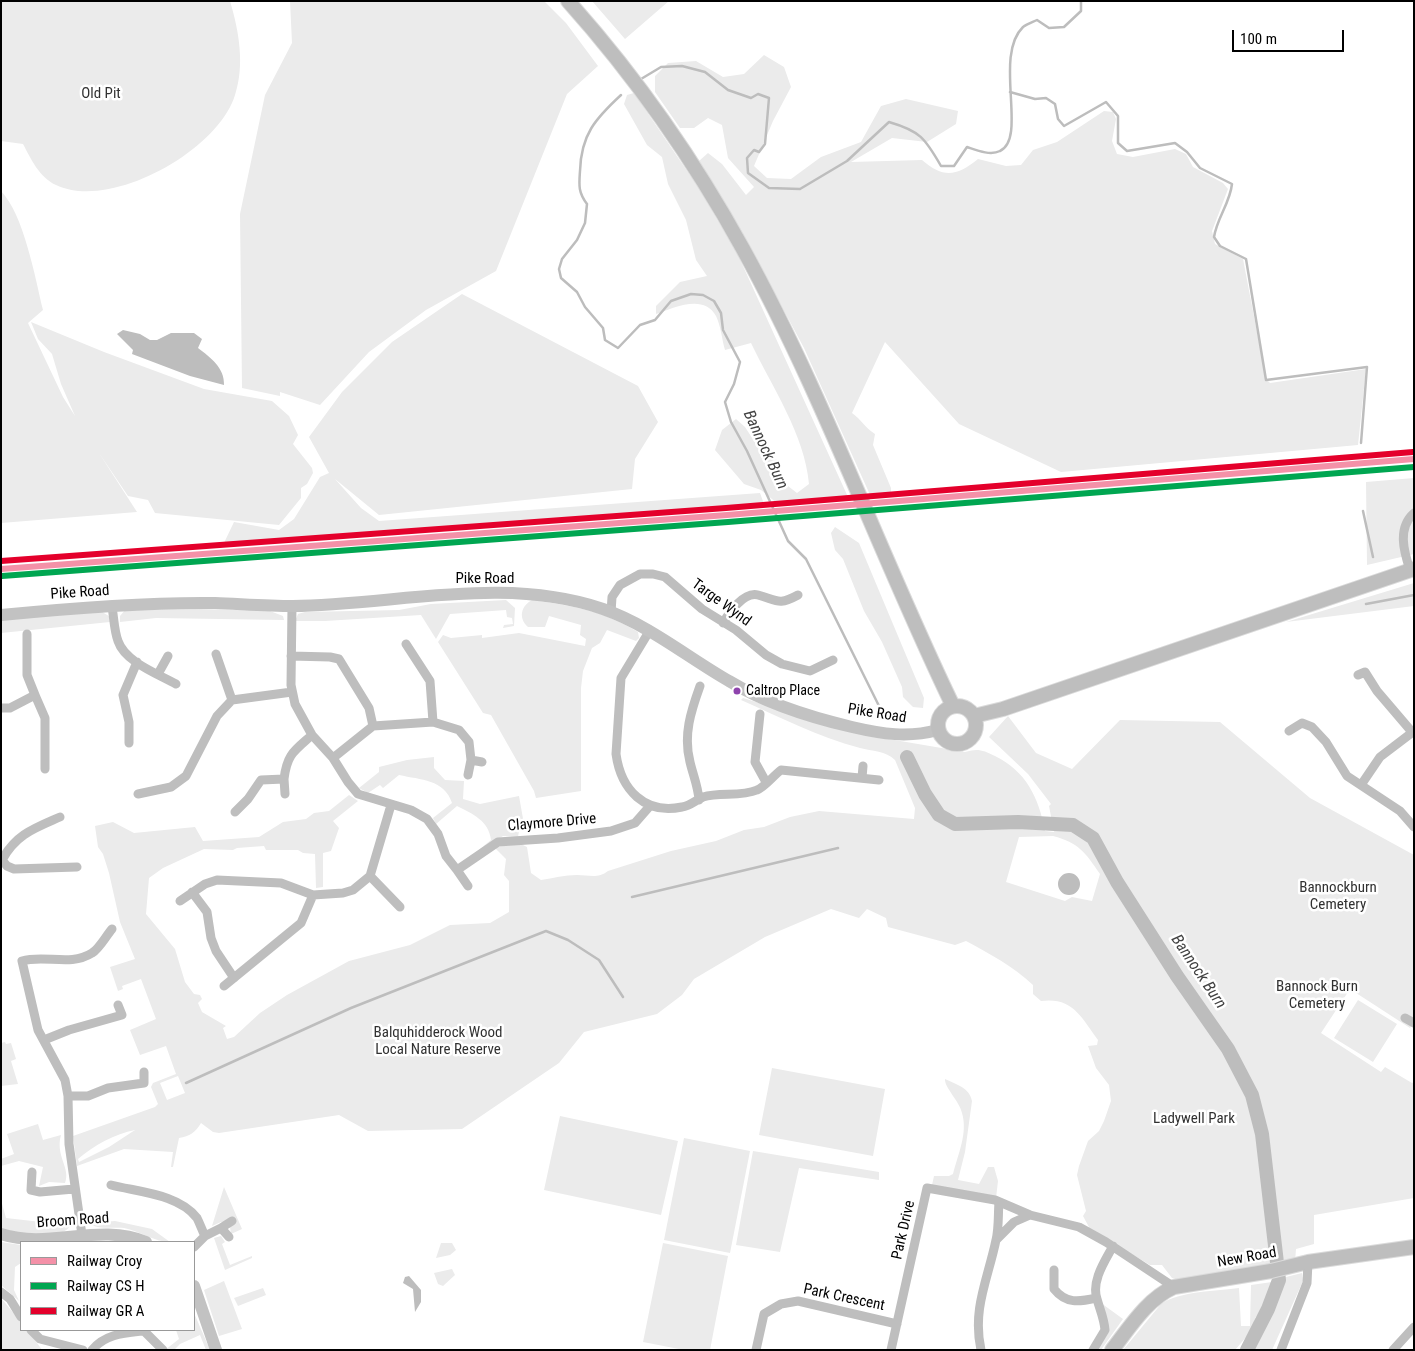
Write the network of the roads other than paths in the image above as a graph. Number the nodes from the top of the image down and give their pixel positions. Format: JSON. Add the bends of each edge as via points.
{"nodes":[{"id":1,"x":568,"y":1,"type":"edge"},
{"id":2,"x":1414,"y":513,"type":"edge"},
{"id":3,"x":1412,"y":570,"type":"edge"},
{"id":4,"x":798,"y":595,"type":"dead end"},
{"id":5,"x":112,"y":606,"type":"junction"},
{"id":6,"x":292,"y":606,"type":"junction"},
{"id":7,"x":611,"y":613,"type":"junction"},
{"id":8,"x":1,"y":615,"type":"edge"},
{"id":9,"x":723,"y":623,"type":"junction"},
{"id":10,"x":650,"y":630,"type":"junction"},
{"id":11,"x":27,"y":634,"type":"dead end"},
{"id":12,"x":406,"y":644,"type":"dead end"},
{"id":13,"x":216,"y":654,"type":"dead end"},
{"id":14,"x":168,"y":656,"type":"dead end"},
{"id":15,"x":291,"y":656,"type":"junction"},
{"id":16,"x":833,"y":660,"type":"dead end"},
{"id":17,"x":137,"y":662,"type":"junction"},
{"id":18,"x":1365,"y":672,"type":"dead end"},
{"id":19,"x":158,"y":674,"type":"junction"},
{"id":20,"x":176,"y":684,"type":"dead end"},
{"id":21,"x":700,"y":686,"type":"dead end"},
{"id":22,"x":292,"y":692,"type":"junction"},
{"id":23,"x":35,"y":695,"type":"junction"},
{"id":24,"x":232,"y":700,"type":"junction"},
{"id":25,"x":950,"y":707,"type":"junction"},
{"id":26,"x":1,"y":708,"type":"edge"},
{"id":27,"x":760,"y":714,"type":"dead end"},
{"id":28,"x":433,"y":722,"type":"junction"},
{"id":29,"x":975,"y":722,"type":"junction"},
{"id":30,"x":373,"y":726,"type":"junction"},
{"id":31,"x":938,"y":730,"type":"junction"},
{"id":32,"x":1289,"y":731,"type":"dead end"},
{"id":33,"x":1413,"y":732,"type":"edge"},
{"id":34,"x":312,"y":735,"type":"junction"},
{"id":35,"x":129,"y":743,"type":"dead end"},
{"id":36,"x":333,"y":758,"type":"junction"},
{"id":37,"x":472,"y":760,"type":"junction"},
{"id":38,"x":482,"y":762,"type":"dead end"},
{"id":39,"x":862,"y":766,"type":"dead end"},
{"id":40,"x":45,"y":769,"type":"dead end"},
{"id":41,"x":468,"y":775,"type":"dead end"},
{"id":42,"x":862,"y":778,"type":"junction"},
{"id":43,"x":284,"y":779,"type":"junction"},
{"id":44,"x":879,"y":780,"type":"dead end"},
{"id":45,"x":766,"y":782,"type":"junction"},
{"id":46,"x":1361,"y":785,"type":"junction"},
{"id":47,"x":138,"y":794,"type":"dead end"},
{"id":48,"x":285,"y":794,"type":"dead end"},
{"id":49,"x":699,"y":800,"type":"junction"},
{"id":50,"x":391,"y":805,"type":"junction"},
{"id":51,"x":649,"y":807,"type":"junction"},
{"id":52,"x":235,"y":812,"type":"dead end"},
{"id":53,"x":60,"y":817,"type":"dead end"},
{"id":54,"x":1414,"y":827,"type":"edge"},
{"id":55,"x":2,"y":860,"type":"edge"},
{"id":56,"x":77,"y":867,"type":"dead end"},
{"id":57,"x":457,"y":870,"type":"junction"},
{"id":58,"x":370,"y":876,"type":"junction"},
{"id":59,"x":468,"y":886,"type":"dead end"},
{"id":60,"x":192,"y":892,"type":"junction"},
{"id":61,"x":313,"y":895,"type":"junction"},
{"id":62,"x":180,"y":902,"type":"dead end"},
{"id":63,"x":400,"y":907,"type":"dead end"},
{"id":64,"x":112,"y":928,"type":"dead end"},
{"id":65,"x":234,"y":978,"type":"junction"},
{"id":66,"x":224,"y":986,"type":"dead end"},
{"id":67,"x":118,"y":1005,"type":"dead end"},
{"id":68,"x":1405,"y":1018,"type":"dead end"},
{"id":69,"x":1414,"y":1024,"type":"edge"},
{"id":70,"x":44,"y":1040,"type":"junction"},
{"id":71,"x":144,"y":1072,"type":"dead end"},
{"id":72,"x":68,"y":1096,"type":"junction"},
{"id":73,"x":32,"y":1172,"type":"dead end"},
{"id":74,"x":111,"y":1185,"type":"dead end"},
{"id":75,"x":74,"y":1188,"type":"junction"},
{"id":76,"x":999,"y":1202,"type":"junction"},
{"id":77,"x":1030,"y":1215,"type":"junction"},
{"id":78,"x":232,"y":1221,"type":"dead end"},
{"id":79,"x":221,"y":1228,"type":"junction"},
{"id":80,"x":1,"y":1234,"type":"edge"},
{"id":81,"x":82,"y":1235,"type":"junction"},
{"id":82,"x":205,"y":1236,"type":"junction"},
{"id":83,"x":229,"y":1237,"type":"dead end"},
{"id":84,"x":996,"y":1240,"type":"junction"},
{"id":85,"x":142,"y":1241,"type":"edge"},
{"id":86,"x":195,"y":1246,"type":"edge"},
{"id":87,"x":1113,"y":1246,"type":"junction"},
{"id":88,"x":1414,"y":1246,"type":"edge"},
{"id":89,"x":1308,"y":1262,"type":"junction"},
{"id":90,"x":1054,"y":1270,"type":"dead end"},
{"id":91,"x":1174,"y":1287,"type":"junction"},
{"id":92,"x":195,"y":1289,"type":"edge"},
{"id":93,"x":1,"y":1292,"type":"edge"},
{"id":94,"x":1096,"y":1298,"type":"junction"},
{"id":95,"x":18,"y":1307,"type":"edge"},
{"id":96,"x":896,"y":1324,"type":"junction"},
{"id":97,"x":1414,"y":1327,"type":"edge"},
{"id":98,"x":32,"y":1331,"type":"edge"},
{"id":99,"x":137,"y":1331,"type":"edge"},
{"id":100,"x":144,"y":1331,"type":"edge"},
{"id":101,"x":82,"y":1350,"type":"edge"},
{"id":102,"x":92,"y":1350,"type":"edge"},
{"id":103,"x":163,"y":1350,"type":"edge"},
{"id":104,"x":216,"y":1350,"type":"edge"},
{"id":105,"x":756,"y":1350,"type":"edge"},
{"id":106,"x":891,"y":1350,"type":"edge"},
{"id":107,"x":981,"y":1350,"type":"edge"},
{"id":108,"x":1093,"y":1350,"type":"edge"},
{"id":109,"x":1112,"y":1350,"type":"edge"},
{"id":110,"x":1281,"y":1350,"type":"edge"},
{"id":111,"x":1393,"y":1350,"type":"edge"}],
"edges":[{"from":1,"to":25,"type":"main road","via":[[630,74],[661,117],[744,251],[795,352],[938,673]]},
{"from":2,"to":3,"type":"street","via":[[1408,521],[1403,542]]},
{"from":3,"to":29,"type":"main road","via":[[1003,709]]},
{"from":4,"to":9,"type":"street","via":[[778,603],[756,594],[747,596],[731,610]]},
{"from":5,"to":6,"type":"street","name":"Pike Road","via":[[213,603]]},
{"from":5,"to":8,"type":"street","name":"Pike Road"},
{"from":5,"to":17,"type":"street","via":[[118,643]]},
{"from":6,"to":7,"type":"street","name":"Pike Road","via":[[477,594],[553,596]]},
{"from":6,"to":15,"type":"street"},
{"from":7,"to":9,"type":"street","name":"Targe Wynd","via":[[612,597],[620,584],[640,574],[653,574],[665,577]]},
{"from":7,"to":10,"type":"street","name":"Pike Road"},
{"from":9,"to":16,"type":"street","name":"Targe Wynd","via":[[782,664],[810,671]]},
{"from":10,"to":31,"type":"street","name":"Pike Road","via":[[728,681],[774,704],[874,732],[913,736]]},
{"from":10,"to":51,"type":"street","via":[[621,678],[616,754],[623,779],[632,793]]},
{"from":11,"to":23,"type":"street","via":[[27,675]]},
{"from":12,"to":28,"type":"street","via":[[430,681]]},
{"from":13,"to":24,"type":"street"},
{"from":14,"to":19,"type":"street"},
{"from":15,"to":22,"type":"street"},
{"from":15,"to":30,"type":"street","via":[[340,659],[369,708]]},
{"from":17,"to":19,"type":"street"},
{"from":17,"to":35,"type":"street","via":[[123,695],[129,722]]},
{"from":18,"to":33,"type":"street"},
{"from":19,"to":20,"type":"street"},
{"from":21,"to":49,"type":"street","via":[[687,729],[689,761],[698,786]]},
{"from":22,"to":24,"type":"street"},
{"from":22,"to":34,"type":"street"},
{"from":23,"to":26,"type":"street","via":[[10,708]]},
{"from":23,"to":40,"type":"street","via":[[45,718]]},
{"from":24,"to":47,"type":"street","via":[[217,716],[186,776],[171,788]]},
{"from":25,"to":29,"type":"main road","via":[[966,708]]},
{"from":25,"to":31,"type":"main road","via":[[939,718]]},
{"from":27,"to":45,"type":"street","via":[[755,762]]},
{"from":28,"to":30,"type":"street"},
{"from":28,"to":37,"type":"street","via":[[459,730],[469,742]]},
{"from":29,"to":31,"type":"main road","via":[[968,741],[957,745],[945,741]]},
{"from":30,"to":36,"type":"street"},
{"from":32,"to":46,"type":"street","via":[[1302,723],[1312,727],[1348,776]]},
{"from":33,"to":46,"type":"street","via":[[1380,757]]},
{"from":34,"to":36,"type":"street"},
{"from":34,"to":43,"type":"street","via":[[290,754]]},
{"from":36,"to":50,"type":"street","via":[[358,794]]},
{"from":37,"to":38,"type":"street"},
{"from":37,"to":41,"type":"street"},
{"from":39,"to":42,"type":"street"},
{"from":42,"to":44,"type":"street"},
{"from":42,"to":45,"type":"street","via":[[781,770]]},
{"from":43,"to":48,"type":"street"},
{"from":43,"to":52,"type":"street","via":[[261,780]]},
{"from":45,"to":49,"type":"street","via":[[758,790]]},
{"from":46,"to":54,"type":"street","via":[[1400,811]]},
{"from":49,"to":51,"type":"street","via":[[684,807]]},
{"from":50,"to":57,"type":"street","via":[[411,810],[433,824],[446,856]]},
{"from":50,"to":58,"type":"street"},
{"from":51,"to":57,"type":"street","name":"Claymore Drive","via":[[635,823],[611,831],[498,842]]},
{"from":53,"to":55,"type":"street","via":[[28,832],[10,845]]},
{"from":55,"to":56,"type":"street","via":[[14,869]]},
{"from":57,"to":59,"type":"street"},
{"from":58,"to":61,"type":"street","via":[[353,890]]},
{"from":58,"to":63,"type":"street"},
{"from":60,"to":61,"type":"street","via":[[217,880],[281,883]]},
{"from":60,"to":62,"type":"street"},
{"from":60,"to":65,"type":"street","via":[[207,912],[216,952]]},
{"from":61,"to":65,"type":"street","via":[[302,923]]},
{"from":64,"to":70,"type":"street","via":[[89,955],[68,961],[33,957],[22,961],[38,1030]]},
{"from":65,"to":66,"type":"street"},
{"from":67,"to":70,"type":"street","via":[[123,1018],[69,1030]]},
{"from":68,"to":69,"type":"street"},
{"from":70,"to":72,"type":"street","via":[[65,1080]]},
{"from":71,"to":72,"type":"street","via":[[144,1083],[108,1088],[88,1096]]},
{"from":72,"to":75,"type":"street"},
{"from":73,"to":75,"type":"street","via":[[32,1190]]},
{"from":74,"to":82,"type":"street","via":[[175,1201],[197,1219]]},
{"from":75,"to":81,"type":"street"},
{"from":76,"to":77,"type":"street","name":"Park Drive"},
{"from":76,"to":84,"type":"street"},
{"from":76,"to":96,"type":"street","name":"Park Drive","via":[[927,1188]]},
{"from":77,"to":84,"type":"street","via":[[1014,1222]]},
{"from":77,"to":87,"type":"street","name":"Park Drive","via":[[1079,1228]]},
{"from":78,"to":79,"type":"street"},
{"from":79,"to":82,"type":"street"},
{"from":79,"to":83,"type":"street"},
{"from":80,"to":81,"type":"street","name":"Broom Road","via":[[20,1239],[49,1240]]},
{"from":81,"to":85,"type":"street","name":"Broom Road","via":[[117,1234]]},
{"from":82,"to":86,"type":"street"},
{"from":84,"to":107,"type":"street","via":[[976,1329]]},
{"from":87,"to":91,"type":"street","name":"Park Drive"},
{"from":87,"to":94,"type":"street","via":[[1096,1282]]},
{"from":88,"to":89,"type":"main road","name":"New Road"},
{"from":89,"to":91,"type":"main road","name":"New Road"},
{"from":89,"to":110,"type":"street","via":[[1307,1283]]},
{"from":90,"to":94,"type":"street","via":[[1054,1289],[1066,1300],[1079,1302]]},
{"from":91,"to":109,"type":"main road","name":"New Road","via":[[1161,1292],[1150,1302]]},
{"from":92,"to":104,"type":"street"},
{"from":93,"to":95,"type":"street"},
{"from":94,"to":108,"type":"street","via":[[1105,1330]]},
{"from":96,"to":105,"type":"street","name":"Park Crescent","via":[[798,1301],[781,1304],[764,1314]]},
{"from":96,"to":106,"type":"street","name":"Park Drive"},
{"from":97,"to":111,"type":"street"},
{"from":98,"to":101,"type":"street","via":[[40,1338]]},
{"from":99,"to":102,"type":"street","via":[[118,1334],[98,1343]]},
{"from":100,"to":103,"type":"street"}]}
